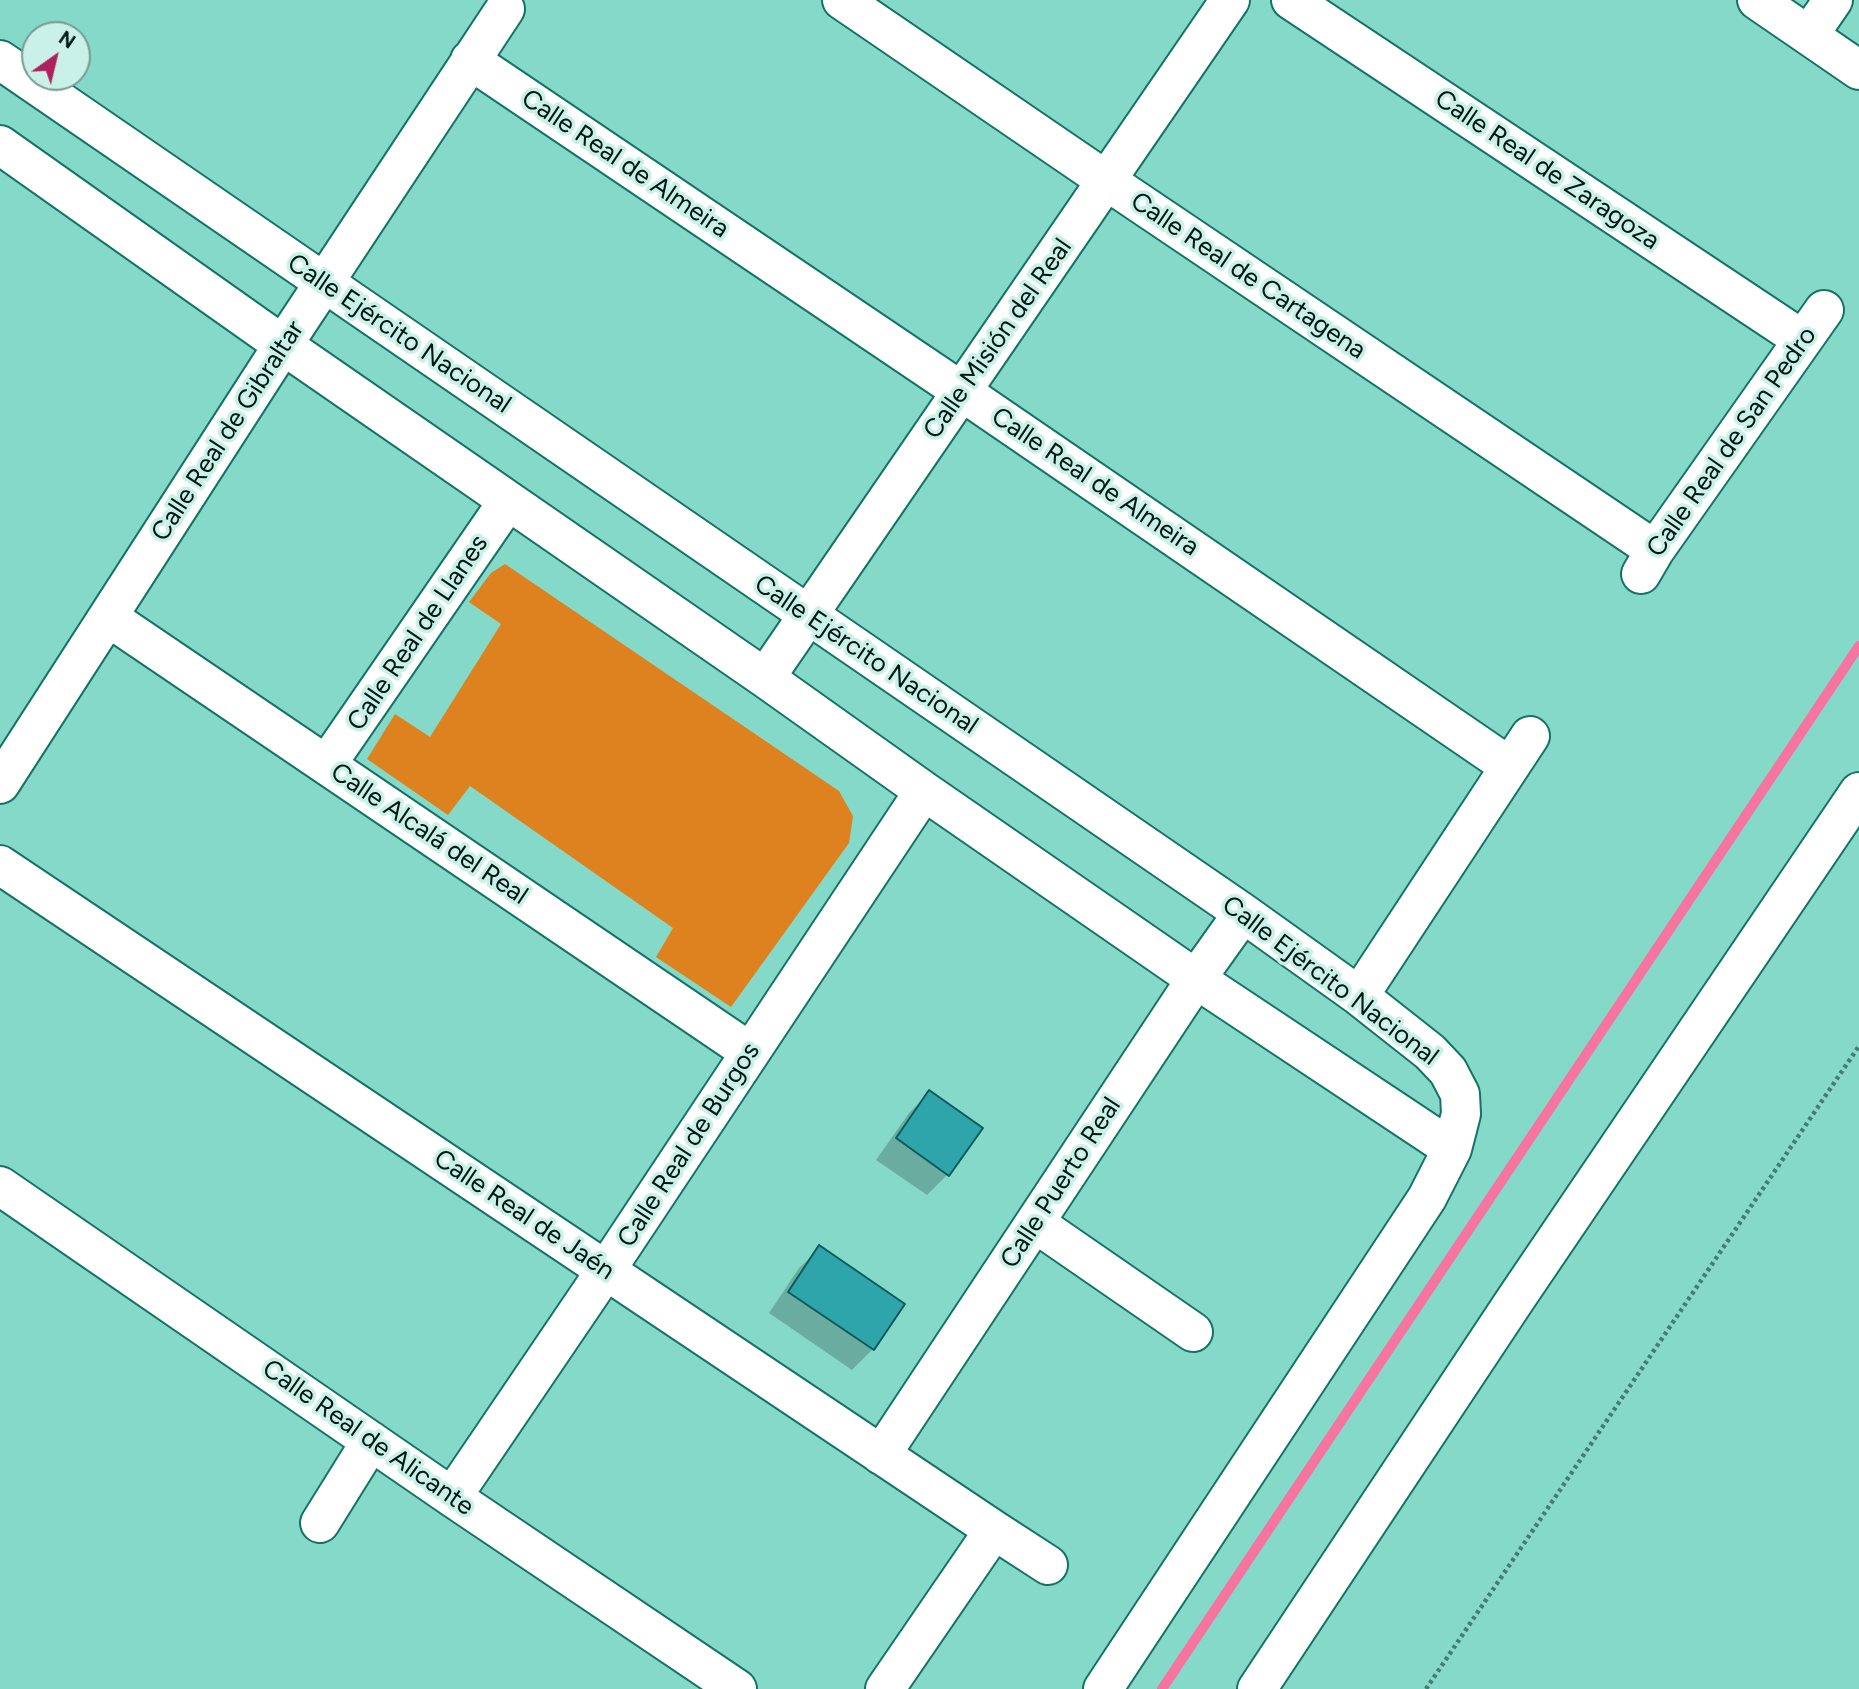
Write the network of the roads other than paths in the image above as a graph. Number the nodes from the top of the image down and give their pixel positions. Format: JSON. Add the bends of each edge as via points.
{"nodes":[{"id":1,"x":842,"y":0,"type":"edge"},
{"id":2,"x":1230,"y":0,"type":"edge"},
{"id":3,"x":1291,"y":0,"type":"edge"},
{"id":4,"x":1757,"y":0,"type":"edge"},
{"id":5,"x":1833,"y":0,"type":"edge"},
{"id":6,"x":505,"y":9,"type":"dead end"},
{"id":7,"x":1809,"y":35,"type":"junction"},
{"id":8,"x":0,"y":60,"type":"edge"},
{"id":9,"x":470,"y":60,"type":"junction"},
{"id":10,"x":1859,"y":70,"type":"edge"},
{"id":11,"x":0,"y":145,"type":"edge"},
{"id":12,"x":1107,"y":181,"type":"junction"},
{"id":13,"x":324,"y":283,"type":"junction"},
{"id":14,"x":1813,"y":325,"type":"joint"},
{"id":15,"x":283,"y":345,"type":"junction"},
{"id":16,"x":961,"y":391,"type":"junction"},
{"id":17,"x":508,"y":501,"type":"junction"},
{"id":18,"x":1648,"y":562,"type":"joint"},
{"id":19,"x":808,"y":616,"type":"junction"},
{"id":20,"x":108,"y":617,"type":"junction"},
{"id":21,"x":765,"y":678,"type":"junction"},
{"id":22,"x":327,"y":764,"type":"junction"},
{"id":23,"x":0,"y":784,"type":"edge"},
{"id":24,"x":924,"y":791,"type":"junction"},
{"id":25,"x":1859,"y":792,"type":"edge"},
{"id":26,"x":0,"y":865,"type":"edge"},
{"id":27,"x":1243,"y":913,"type":"junction"},
{"id":28,"x":1196,"y":979,"type":"junction"},
{"id":29,"x":1359,"y":996,"type":"junction"},
{"id":30,"x":750,"y":1052,"type":"junction"},
{"id":31,"x":1452,"y":1149,"type":"junction"},
{"id":32,"x":0,"y":1186,"type":"edge"},
{"id":33,"x":1035,"y":1223,"type":"junction"},
{"id":34,"x":607,"y":1270,"type":"junction"},
{"id":35,"x":1193,"y":1332,"type":"dead end"},
{"id":36,"x":371,"y":1441,"type":"junction"},
{"id":37,"x":881,"y":1455,"type":"junction"},
{"id":38,"x":452,"y":1497,"type":"junction"},
{"id":39,"x":320,"y":1523,"type":"dead end"},
{"id":40,"x":994,"y":1530,"type":"junction"},
{"id":41,"x":1048,"y":1564,"type":"dead end"},
{"id":42,"x":737,"y":1689,"type":"edge"},
{"id":43,"x":886,"y":1689,"type":"edge"},
{"id":44,"x":1103,"y":1689,"type":"edge"},
{"id":45,"x":1257,"y":1689,"type":"edge"}],
"edges":[{"from":1,"to":12,"type":"street","name":"Calle Real de Cartagena"},
{"from":2,"to":12,"type":"street","name":"Calle Misión del Real"},
{"from":3,"to":14,"type":"street","name":"Calle Real de Zaragoza"},
{"from":4,"to":7,"type":"street"},
{"from":5,"to":7,"type":"street"},
{"from":6,"to":9,"type":"street","name":"Calle Real de Gibraltar"},
{"from":7,"to":10,"type":"street"},
{"from":8,"to":13,"type":"street","name":"Calle Ejército Nacional"},
{"from":9,"to":13,"type":"street","name":"Calle Real de Gibraltar"},
{"from":9,"to":16,"type":"street","name":"Calle Real de Almeira"},
{"from":11,"to":15,"type":"street"},
{"from":12,"to":16,"type":"street","name":"Calle Misión del Real"},
{"from":12,"to":18,"type":"street","name":"Calle Real de Cartagena"},
{"from":13,"to":15,"type":"street","name":"Calle Real de Gibraltar"},
{"from":13,"to":19,"type":"street","name":"Calle Ejército Nacional"},
{"from":14,"to":18,"type":"street","name":"Calle Real de San Pedro"},
{"from":15,"to":17,"type":"street"},
{"from":15,"to":20,"type":"street","name":"Calle Real de Gibraltar"},
{"from":16,"to":19,"type":"street","name":"Calle Misión del Real"},
{"from":16,"to":29,"type":"street","name":"Calle Real de Almeira","via":[[1519,751]]},
{"from":17,"to":21,"type":"street"},
{"from":17,"to":22,"type":"street","name":"Calle Real de Llanes"},
{"from":19,"to":21,"type":"street","name":"Calle Misión del Real"},
{"from":19,"to":27,"type":"street","name":"Calle Ejército Nacional"},
{"from":20,"to":22,"type":"street","name":"Calle Alcalá del Real"},
{"from":20,"to":23,"type":"street","name":"Calle Real de Gibraltar"},
{"from":21,"to":24,"type":"street"},
{"from":22,"to":30,"type":"street","name":"Calle Alcalá del Real"},
{"from":24,"to":28,"type":"street"},
{"from":24,"to":30,"type":"street","name":"Calle Real de Burgos"},
{"from":25,"to":45,"type":"street"},
{"from":26,"to":34,"type":"street","name":"Calle Real de Jaén"},
{"from":27,"to":28,"type":"street","name":"Calle Puerto Real"},
{"from":27,"to":29,"type":"street","name":"Calle Ejército Nacional"},
{"from":28,"to":31,"type":"street"},
{"from":28,"to":33,"type":"street","name":"Calle Puerto Real"},
{"from":29,"to":31,"type":"street","name":"Calle Ejército Nacional","via":[[1448,1071],[1460,1094],[1461,1114]]},
{"from":30,"to":34,"type":"street","name":"Calle Real de Burgos"},
{"from":31,"to":44,"type":"street","name":"Calle Ejército Nacional","via":[[1406,1231]]},
{"from":32,"to":36,"type":"street","name":"Calle Real de Alicante"},
{"from":33,"to":35,"type":"street"},
{"from":33,"to":37,"type":"street","name":"Calle Puerto Real"},
{"from":34,"to":37,"type":"street","name":"Calle Real de Jaén"},
{"from":34,"to":38,"type":"street","name":"Calle Real de Burgos"},
{"from":36,"to":38,"type":"street","name":"Calle Real de Alicante"},
{"from":36,"to":39,"type":"street"},
{"from":37,"to":40,"type":"street","name":"Calle Real de Jaén"},
{"from":38,"to":42,"type":"street","name":"Calle Real de Alicante"},
{"from":40,"to":41,"type":"street","name":"Calle Real de Jaén"},
{"from":40,"to":43,"type":"street"}]}
